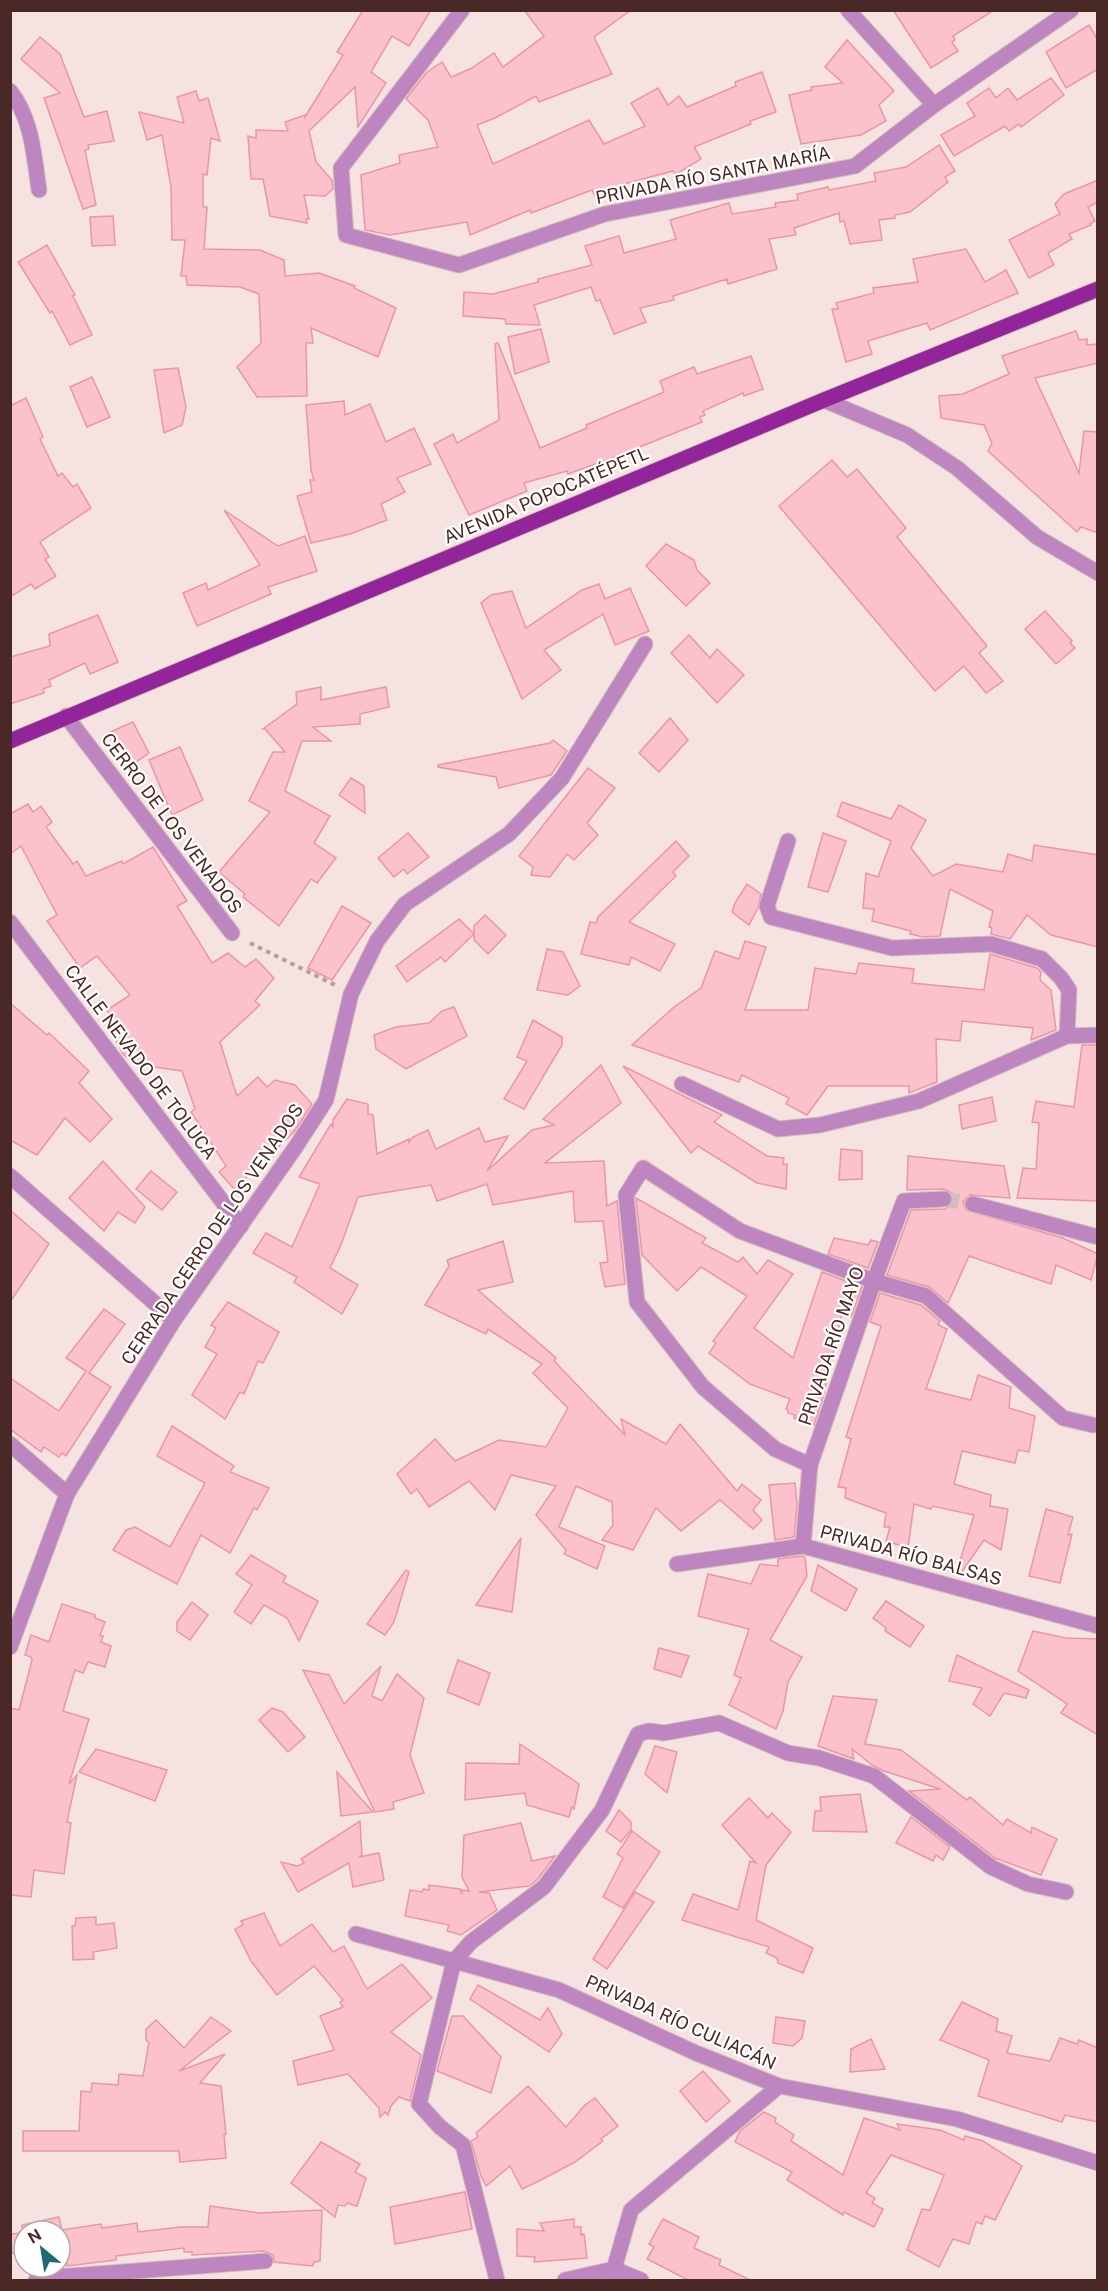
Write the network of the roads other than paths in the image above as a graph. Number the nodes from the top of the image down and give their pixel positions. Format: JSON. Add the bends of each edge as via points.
{"nodes":[{"id":1,"x":462,"y":10,"type":"edge"},
{"id":2,"x":848,"y":10,"type":"edge"},
{"id":3,"x":1071,"y":10,"type":"edge"},
{"id":4,"x":10,"y":91,"type":"edge"},
{"id":5,"x":934,"y":105,"type":"junction"},
{"id":6,"x":39,"y":190,"type":"dead end"},
{"id":7,"x":1098,"y":289,"type":"edge"},
{"id":8,"x":824,"y":400,"type":"junction"},
{"id":9,"x":1098,"y":573,"type":"edge"},
{"id":10,"x":645,"y":644,"type":"dead end"},
{"id":11,"x":66,"y":716,"type":"junction"},
{"id":12,"x":10,"y":741,"type":"edge"},
{"id":13,"x":788,"y":841,"type":"dead end"},
{"id":14,"x":10,"y":922,"type":"edge"},
{"id":15,"x":232,"y":933,"type":"road end"},
{"id":16,"x":1098,"y":1035,"type":"edge"},
{"id":17,"x":1066,"y":1036,"type":"junction"},
{"id":18,"x":682,"y":1084,"type":"dead end"},
{"id":19,"x":10,"y":1176,"type":"edge"},
{"id":20,"x":944,"y":1199,"type":"tunnel mouth"},
{"id":21,"x":973,"y":1204,"type":"tunnel mouth"},
{"id":22,"x":241,"y":1226,"type":"junction"},
{"id":23,"x":1098,"y":1238,"type":"edge"},
{"id":24,"x":874,"y":1281,"type":"junction"},
{"id":25,"x":174,"y":1320,"type":"junction"},
{"id":26,"x":1093,"y":1425,"type":"dead end"},
{"id":27,"x":10,"y":1444,"type":"edge"},
{"id":28,"x":810,"y":1465,"type":"junction"},
{"id":29,"x":67,"y":1494,"type":"junction"},
{"id":30,"x":803,"y":1546,"type":"junction"},
{"id":31,"x":677,"y":1564,"type":"dead end"},
{"id":32,"x":1098,"y":1626,"type":"edge"},
{"id":33,"x":10,"y":1647,"type":"edge"},
{"id":34,"x":1066,"y":1892,"type":"dead end"},
{"id":35,"x":356,"y":1934,"type":"dead end"},
{"id":36,"x":454,"y":1961,"type":"junction"},
{"id":37,"x":779,"y":2086,"type":"junction"},
{"id":38,"x":1098,"y":2163,"type":"edge"},
{"id":39,"x":265,"y":2261,"type":"dead end"},
{"id":40,"x":614,"y":2275,"type":"edge"},
{"id":41,"x":36,"y":2280,"type":"edge"},
{"id":42,"x":497,"y":2280,"type":"edge"},
{"id":43,"x":565,"y":2280,"type":"edge"},
{"id":44,"x":641,"y":2280,"type":"edge"}],
"edges":[{"from":1,"to":5,"type":"street","name":"PRIVADA RÍO SANTA MARÍA","via":[[341,168],[346,235],[459,265],[605,214],[855,166]]},
{"from":2,"to":5,"type":"street"},
{"from":3,"to":5,"type":"street","name":"PRIVADA RÍO SANTA MARÍA"},
{"from":4,"to":6,"type":"street","via":[[21,104],[33,145]]},
{"from":7,"to":8,"type":"main road","name":"AVENIDA POPOCATÉPETL"},
{"from":8,"to":9,"type":"street","via":[[907,435],[957,468],[1037,537]]},
{"from":8,"to":11,"type":"main road","name":"AVENIDA POPOCATÉPETL"},
{"from":10,"to":22,"type":"street","name":"CERRADA CERRO DE LOS VENADOS","via":[[562,778],[509,834],[405,904],[377,941],[351,994],[326,1100]]},
{"from":11,"to":12,"type":"main road","name":"AVENIDA POPOCATÉPETL"},
{"from":11,"to":15,"type":"street","name":"CERRO DE LOS VENADOS"},
{"from":13,"to":17,"type":"street","via":[[767,906],[771,917],[892,948],[990,944],[1042,959],[1069,990]]},
{"from":14,"to":22,"type":"street","name":"CALLE NEVADO DE TOLUCA"},
{"from":16,"to":17,"type":"street"},
{"from":17,"to":18,"type":"street","via":[[919,1101],[820,1125],[778,1129]]},
{"from":19,"to":25,"type":"street"},
{"from":20,"to":24,"type":"street","name":"PRIVADA RÍO MAYO","via":[[904,1201]]},
{"from":21,"to":23,"type":"street"},
{"from":22,"to":25,"type":"street","name":"CERRADA CERRO DE LOS VENADOS"},
{"from":24,"to":26,"type":"street","via":[[926,1296],[1063,1418]]},
{"from":24,"to":28,"type":"street","name":"PRIVADA RÍO MAYO"},
{"from":24,"to":28,"type":"street","via":[[740,1231],[643,1168],[626,1196],[637,1302],[703,1387],[775,1449]]},
{"from":25,"to":29,"type":"street","name":"CERRADA CERRO DE LOS VENADOS"},
{"from":27,"to":29,"type":"street"},
{"from":28,"to":30,"type":"street","name":"PRIVADA RÍO MAYO"},
{"from":29,"to":33,"type":"street","name":"CERRADA CERRO DE LOS VENADOS"},
{"from":30,"to":31,"type":"street","name":"PRIVADA RÍO BALSAS"},
{"from":30,"to":32,"type":"street","name":"PRIVADA RÍO BALSAS"},
{"from":34,"to":36,"type":"street","via":[[1028,1884],[991,1867],[874,1776],[819,1758],[788,1754],[719,1723],[638,1734],[602,1810],[544,1887],[471,1942]]},
{"from":35,"to":36,"type":"street","name":"PRIVADA RÍO CULIACÁN"},
{"from":36,"to":37,"type":"street","name":"PRIVADA RÍO CULIACÁN","via":[[559,1990]]},
{"from":36,"to":42,"type":"street","via":[[419,2104],[463,2145]]},
{"from":37,"to":38,"type":"street","name":"PRIVADA RÍO CULIACÁN","via":[[957,2119]]},
{"from":37,"to":40,"type":"street","via":[[631,2210]]},
{"from":39,"to":41,"type":"street"},
{"from":40,"to":43,"type":"street"},
{"from":40,"to":44,"type":"street"}]}
